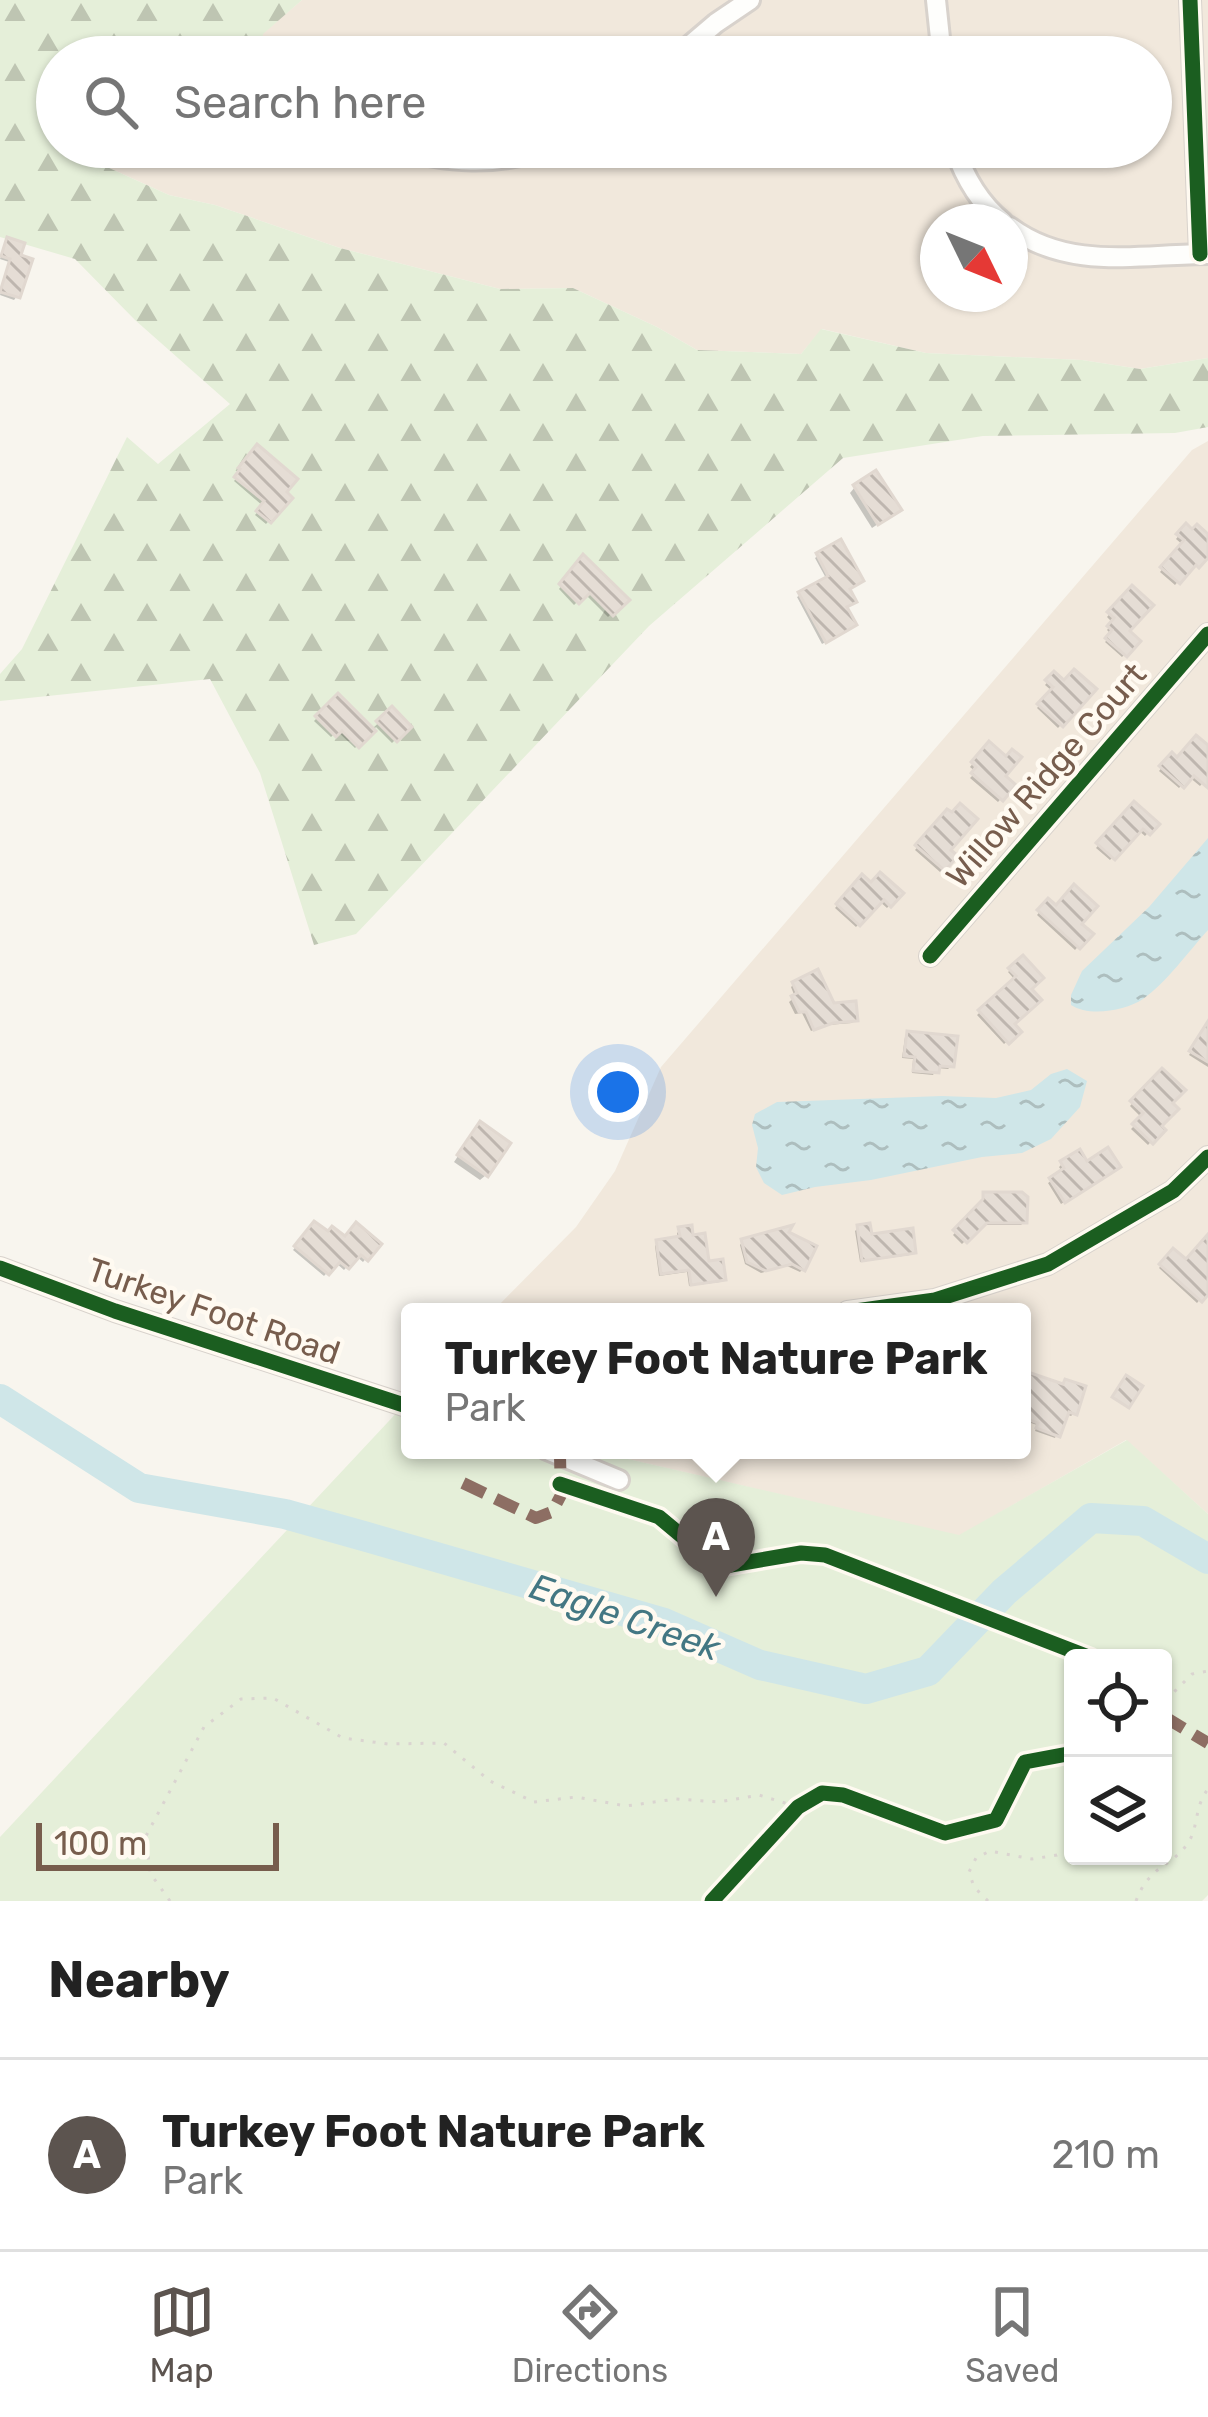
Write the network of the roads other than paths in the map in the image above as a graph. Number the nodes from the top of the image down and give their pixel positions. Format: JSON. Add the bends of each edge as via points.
{"nodes":[{"id":1,"x":750,"y":0,"type":"edge"},
{"id":2,"x":936,"y":0,"type":"edge"},
{"id":3,"x":1190,"y":0,"type":"edge"},
{"id":4,"x":700,"y":36,"type":"edge"},
{"id":5,"x":940,"y":36,"type":"edge"},
{"id":6,"x":962,"y":168,"type":"edge"},
{"id":7,"x":984,"y":204,"type":"edge"},
{"id":8,"x":1028,"y":239,"type":"edge"},
{"id":9,"x":1204,"y":254,"type":"edge"},
{"id":10,"x":1208,"y":634,"type":"edge"},
{"id":11,"x":930,"y":956,"type":"dead end"},
{"id":12,"x":1208,"y":1157,"type":"edge"},
{"id":13,"x":0,"y":1268,"type":"edge"},
{"id":14,"x":912,"y":1303,"type":"edge"},
{"id":15,"x":401,"y":1404,"type":"edge"},
{"id":16,"x":569,"y":1459,"type":"edge"},
{"id":17,"x":619,"y":1480,"type":"dead end"}],
"edges":[{"from":1,"to":4,"type":"street"},
{"from":2,"to":5,"type":"street"},
{"from":3,"to":9,"type":"street"},
{"from":6,"to":7,"type":"street"},
{"from":8,"to":9,"type":"street","via":[[1088,258]]},
{"from":10,"to":11,"type":"street","name":"Willow Ridge Court"},
{"from":12,"to":14,"type":"street","via":[[1172,1191],[1048,1264]]},
{"from":13,"to":15,"type":"street","name":"Turkey Foot Road"},
{"from":16,"to":17,"type":"street"}]}
